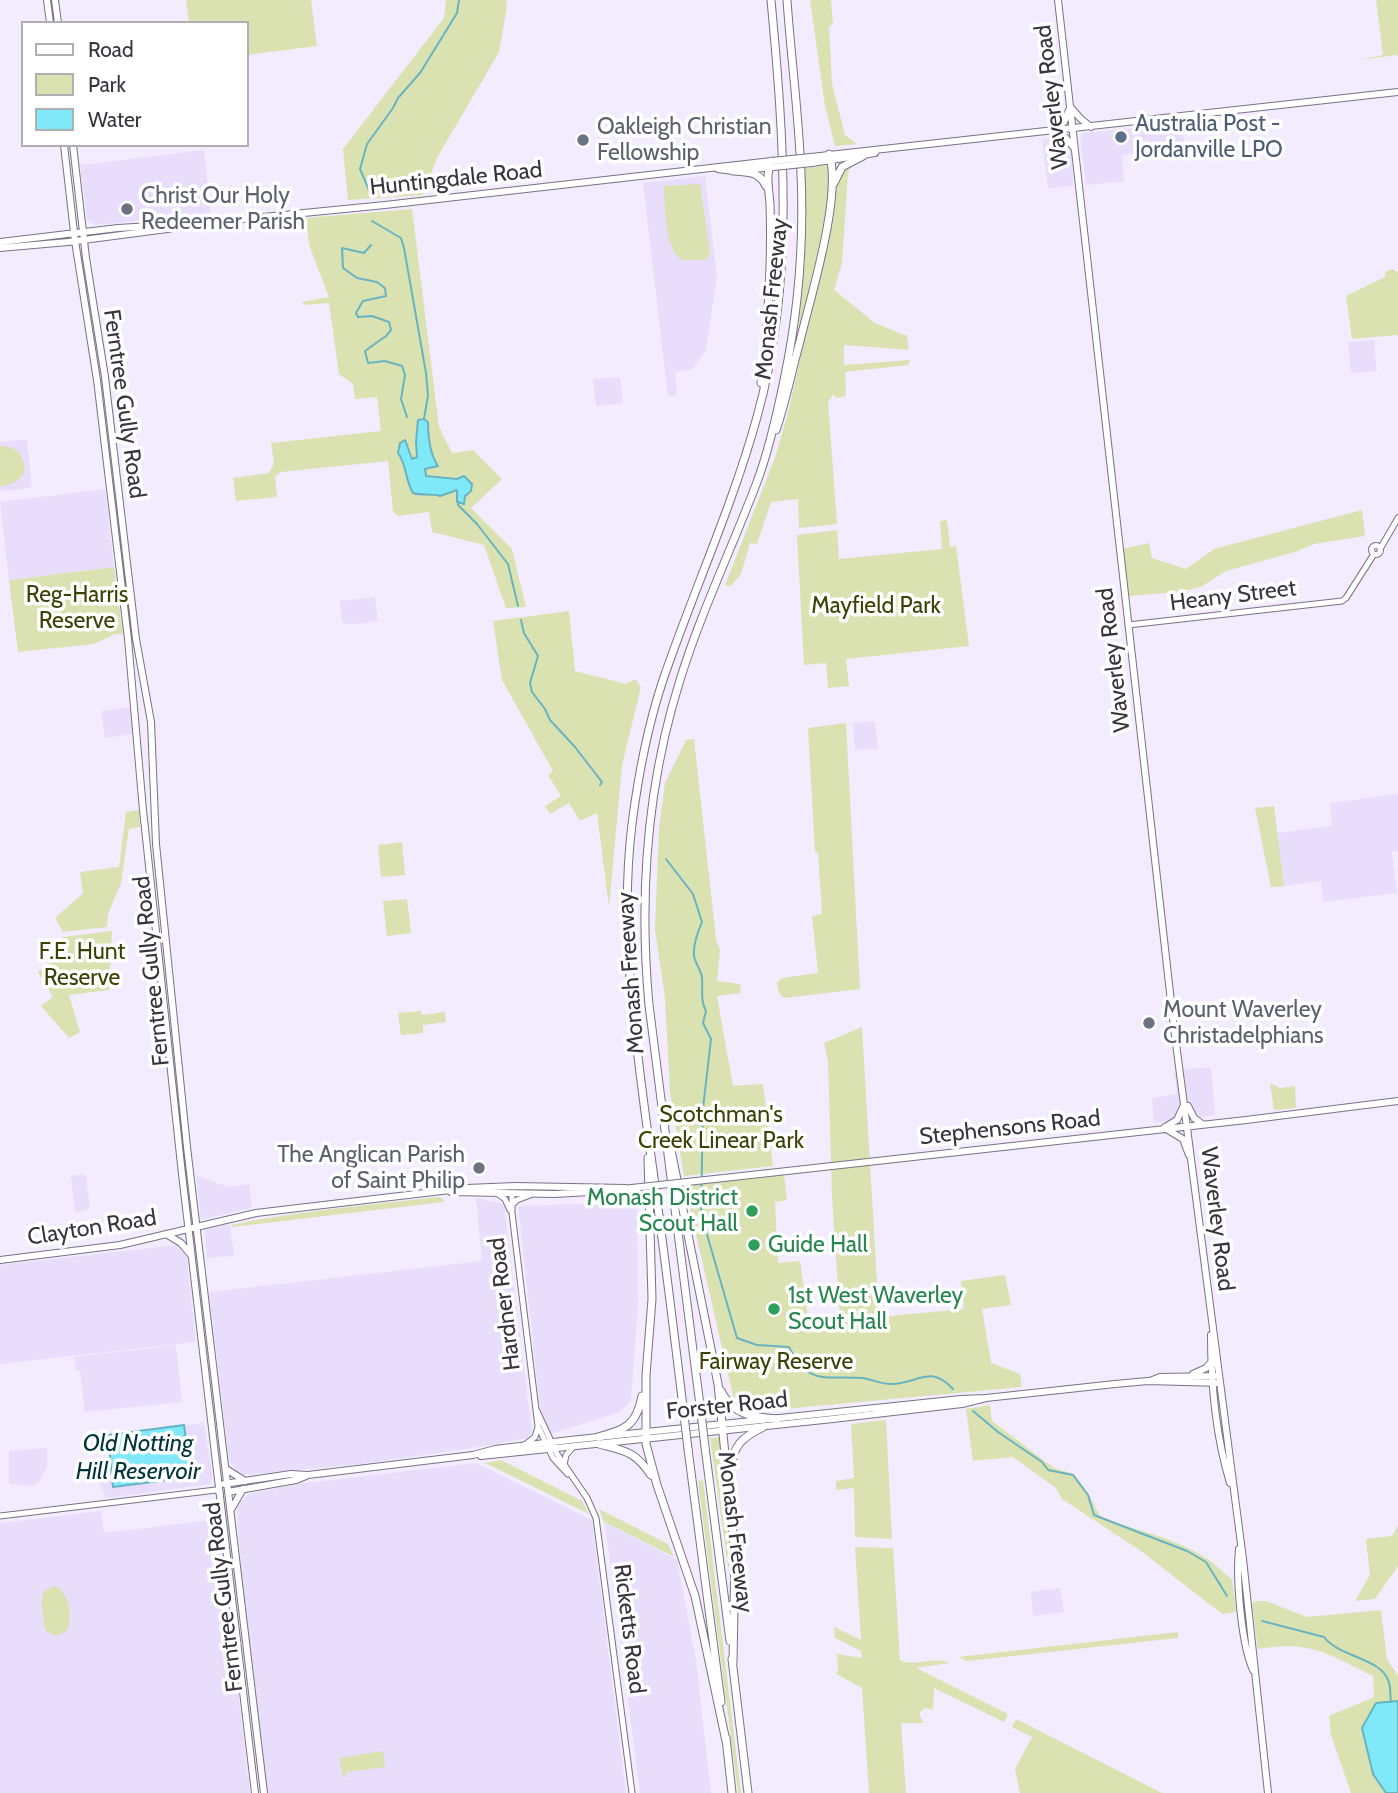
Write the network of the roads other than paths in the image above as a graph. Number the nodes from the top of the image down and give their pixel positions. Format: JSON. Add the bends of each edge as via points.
{"nodes":[{"id":1,"x":47,"y":0,"type":"edge"},
{"id":2,"x":55,"y":0,"type":"edge"},
{"id":3,"x":771,"y":0,"type":"edge"},
{"id":4,"x":787,"y":0,"type":"edge"},
{"id":5,"x":1058,"y":0,"type":"edge"},
{"id":6,"x":50,"y":21,"type":"edge"},
{"id":7,"x":58,"y":21,"type":"edge"},
{"id":8,"x":1398,"y":92,"type":"edge"},
{"id":9,"x":1070,"y":106,"type":"junction"},
{"id":10,"x":1092,"y":127,"type":"junction"},
{"id":11,"x":1073,"y":129,"type":"junction"},
{"id":12,"x":1051,"y":132,"type":"junction"},
{"id":13,"x":64,"y":147,"type":"edge"},
{"id":14,"x":73,"y":147,"type":"edge"},
{"id":15,"x":883,"y":150,"type":"junction"},
{"id":16,"x":1075,"y":150,"type":"junction"},
{"id":17,"x":863,"y":156,"type":"junction"},
{"id":18,"x":830,"y":158,"type":"junction"},
{"id":19,"x":771,"y":166,"type":"junction"},
{"id":20,"x":713,"y":169,"type":"junction"},
{"id":21,"x":733,"y":171,"type":"junction"},
{"id":22,"x":832,"y":190,"type":"junction"},
{"id":23,"x":769,"y":193,"type":"junction"},
{"id":24,"x":83,"y":236,"type":"junction"},
{"id":25,"x":75,"y":237,"type":"junction"},
{"id":26,"x":0,"y":242,"type":"edge"},
{"id":27,"x":0,"y":248,"type":"edge"},
{"id":28,"x":758,"y":415,"type":"junction"},
{"id":29,"x":758,"y":479,"type":"junction"},
{"id":30,"x":1398,"y":518,"type":"edge"},
{"id":31,"x":1128,"y":625,"type":"junction"},
{"id":32,"x":1183,"y":1093,"type":"junction"},
{"id":33,"x":1398,"y":1101,"type":"edge"},
{"id":34,"x":661,"y":1102,"type":"junction"},
{"id":35,"x":1184,"y":1104,"type":"junction"},
{"id":36,"x":645,"y":1109,"type":"junction"},
{"id":37,"x":1204,"y":1124,"type":"junction"},
{"id":38,"x":1187,"y":1126,"type":"junction"},
{"id":39,"x":1163,"y":1128,"type":"junction"},
{"id":40,"x":1190,"y":1147,"type":"junction"},
{"id":41,"x":1192,"y":1161,"type":"junction"},
{"id":42,"x":504,"y":1186,"type":"junction"},
{"id":43,"x":625,"y":1188,"type":"junction"},
{"id":44,"x":445,"y":1191,"type":"junction"},
{"id":45,"x":512,"y":1193,"type":"junction"},
{"id":46,"x":498,"y":1194,"type":"junction"},
{"id":47,"x":533,"y":1194,"type":"junction"},
{"id":48,"x":512,"y":1205,"type":"junction"},
{"id":49,"x":512,"y":1213,"type":"junction"},
{"id":50,"x":192,"y":1227,"type":"junction"},
{"id":51,"x":166,"y":1234,"type":"junction"},
{"id":52,"x":191,"y":1256,"type":"junction"},
{"id":53,"x":0,"y":1260,"type":"edge"},
{"id":54,"x":201,"y":1302,"type":"junction"},
{"id":55,"x":1211,"y":1316,"type":"junction"},
{"id":56,"x":1212,"y":1361,"type":"junction"},
{"id":57,"x":646,"y":1375,"type":"junction"},
{"id":58,"x":1188,"y":1375,"type":"junction"},
{"id":59,"x":1216,"y":1379,"type":"junction"},
{"id":60,"x":1148,"y":1381,"type":"junction"},
{"id":61,"x":1195,"y":1383,"type":"junction"},
{"id":62,"x":718,"y":1384,"type":"junction"},
{"id":63,"x":1216,"y":1402,"type":"junction"},
{"id":64,"x":915,"y":1407,"type":"junction"},
{"id":65,"x":536,"y":1409,"type":"junction"},
{"id":66,"x":215,"y":1413,"type":"junction"},
{"id":67,"x":777,"y":1419,"type":"junction"},
{"id":68,"x":1222,"y":1422,"type":"junction"},
{"id":69,"x":538,"y":1426,"type":"junction"},
{"id":70,"x":763,"y":1427,"type":"junction"},
{"id":71,"x":724,"y":1428,"type":"junction"},
{"id":72,"x":645,"y":1436,"type":"junction"},
{"id":73,"x":599,"y":1441,"type":"junction"},
{"id":74,"x":524,"y":1446,"type":"junction"},
{"id":75,"x":550,"y":1446,"type":"junction"},
{"id":76,"x":573,"y":1447,"type":"junction"},
{"id":77,"x":473,"y":1455,"type":"junction"},
{"id":78,"x":565,"y":1465,"type":"junction"},
{"id":79,"x":226,"y":1469,"type":"junction"},
{"id":80,"x":308,"y":1475,"type":"junction"},
{"id":81,"x":570,"y":1476,"type":"junction"},
{"id":82,"x":246,"y":1481,"type":"junction"},
{"id":83,"x":730,"y":1483,"type":"junction"},
{"id":84,"x":657,"y":1485,"type":"junction"},
{"id":85,"x":229,"y":1488,"type":"junction"},
{"id":86,"x":218,"y":1489,"type":"junction"},
{"id":87,"x":243,"y":1489,"type":"junction"},
{"id":88,"x":231,"y":1511,"type":"junction"},
{"id":89,"x":0,"y":1516,"type":"edge"},
{"id":90,"x":246,"y":1641,"type":"junction"},
{"id":91,"x":237,"y":1643,"type":"junction"},
{"id":92,"x":733,"y":1662,"type":"junction"},
{"id":93,"x":726,"y":1741,"type":"junction"},
{"id":94,"x":255,"y":1793,"type":"edge"},
{"id":95,"x":264,"y":1793,"type":"edge"},
{"id":96,"x":632,"y":1793,"type":"edge"},
{"id":97,"x":732,"y":1793,"type":"edge"},
{"id":98,"x":748,"y":1793,"type":"edge"},
{"id":99,"x":1268,"y":1793,"type":"edge"}],
"edges":[{"from":1,"to":6,"type":"main road"},
{"from":2,"to":7,"type":"main road"},
{"from":3,"to":28,"type":"highway","name":"Monash Freeway","via":[[782,137],[783,232],[769,369]]},
{"from":4,"to":29,"type":"highway","name":"Monash Freeway","via":[[801,172],[800,248],[784,379]]},
{"from":5,"to":9,"type":"main road","name":"Waverley Road"},
{"from":8,"to":10,"type":"main road","name":"Huntingdale Road"},
{"from":9,"to":10,"type":"main road"},
{"from":9,"to":11,"type":"main road","name":"Waverley Road"},
{"from":9,"to":12,"type":"main road","via":[[1064,122]]},
{"from":10,"to":11,"type":"main road","name":"Huntingdale Road"},
{"from":11,"to":12,"type":"main road","name":"Huntingdale Road"},
{"from":11,"to":16,"type":"main road","name":"Waverley Road"},
{"from":12,"to":15,"type":"main road","name":"Huntingdale Road"},
{"from":12,"to":16,"type":"main road","via":[[1066,138]]},
{"from":13,"to":25,"type":"main road","name":"Ferntree Gully Road"},
{"from":14,"to":24,"type":"main road","name":"Ferntree Gully Road"},
{"from":15,"to":17,"type":"main road","name":"Huntingdale Road"},
{"from":15,"to":18,"type":"main road","name":"Huntingdale Road"},
{"from":16,"to":31,"type":"main road","name":"Waverley Road"},
{"from":17,"to":18,"type":"main road","name":"Huntingdale Road"},
{"from":17,"to":22,"type":"highway","via":[[842,167]]},
{"from":18,"to":19,"type":"main road","name":"Huntingdale Road","bridge":true},
{"from":18,"to":22,"type":"highway"},
{"from":19,"to":20,"type":"main road","name":"Huntingdale Road"},
{"from":19,"to":21,"type":"main road","name":"Huntingdale Road"},
{"from":19,"to":23,"type":"highway"},
{"from":20,"to":21,"type":"main road","name":"Huntingdale Road"},
{"from":20,"to":24,"type":"main road","name":"Huntingdale Road"},
{"from":21,"to":23,"type":"highway","via":[[761,176]]},
{"from":22,"to":29,"type":"highway","via":[[817,275]]},
{"from":23,"to":28,"type":"highway","via":[[769,309]]},
{"from":24,"to":25,"type":"main road","name":"Huntingdale Road"},
{"from":24,"to":50,"type":"main road","name":"Ferntree Gully Road","via":[[151,722],[156,844]]},
{"from":25,"to":26,"type":"main road","name":"Huntingdale Road"},
{"from":25,"to":27,"type":"main road","name":"Huntingdale Road"},
{"from":25,"to":50,"type":"main road","name":"Ferntree Gully Road","via":[[127,627],[143,810]]},
{"from":28,"to":36,"type":"highway","name":"Monash Freeway","via":[[661,685],[642,758],[627,896],[629,971]]},
{"from":29,"to":34,"type":"highway","name":"Monash Freeway","via":[[679,681],[658,774],[643,918]]},
{"from":30,"to":31,"type":"street","name":"Heany Street","via":[[1378,554],[1342,601]]},
{"from":31,"to":32,"type":"main road","name":"Waverley Road"},
{"from":32,"to":35,"type":"main road","name":"Waverley Road"},
{"from":32,"to":37,"type":"main road","via":[[1189,1112]]},
{"from":33,"to":37,"type":"main road","name":"Stephensons Road"},
{"from":34,"to":62,"type":"highway"},
{"from":34,"to":92,"type":"highway","name":"Monash Freeway","bridge":true},
{"from":35,"to":38,"type":"main road","name":"Waverley Road"},
{"from":35,"to":39,"type":"main road","via":[[1177,1120]]},
{"from":36,"to":57,"type":"highway","via":[[652,1299]]},
{"from":36,"to":93,"type":"highway","name":"Monash Freeway","bridge":true},
{"from":37,"to":38,"type":"main road","name":"Stephensons Road"},
{"from":37,"to":40,"type":"main road"},
{"from":38,"to":39,"type":"main road","name":"Stephensons Road"},
{"from":38,"to":40,"type":"main road","name":"Waverley Road"},
{"from":39,"to":41,"type":"main road","via":[[1179,1135]]},
{"from":39,"to":43,"type":"main road","name":"Stephensons Road","bridge":true},
{"from":40,"to":41,"type":"main road","name":"Waverley Road"},
{"from":41,"to":55,"type":"main road","name":"Waverley Road"},
{"from":42,"to":43,"type":"main road","name":"Stephensons Road"},
{"from":42,"to":44,"type":"main road","name":"Stephensons Road"},
{"from":42,"to":45,"type":"main road"},
{"from":43,"to":47,"type":"main road","name":"Stephensons Road"},
{"from":44,"to":46,"type":"main road","name":"Stephensons Road"},
{"from":44,"to":50,"type":"main road","name":"Stephensons Road","via":[[256,1213]]},
{"from":45,"to":46,"type":"main road","name":"Stephensons Road"},
{"from":45,"to":47,"type":"main road","name":"Stephensons Road"},
{"from":45,"to":48,"type":"street","name":"Hardner Road"},
{"from":46,"to":49,"type":"street"},
{"from":47,"to":48,"type":"street"},
{"from":48,"to":49,"type":"street","name":"Hardner Road"},
{"from":49,"to":65,"type":"street","name":"Hardner Road"},
{"from":50,"to":51,"type":"main road","name":"Clayton Road"},
{"from":50,"to":52,"type":"main road","name":"Ferntree Gully Road"},
{"from":50,"to":54,"type":"main road","name":"Ferntree Gully Road"},
{"from":51,"to":52,"type":"main road"},
{"from":51,"to":53,"type":"main road","name":"Clayton Road","via":[[120,1245]]},
{"from":52,"to":54,"type":"main road","name":"Ferntree Gully Road"},
{"from":54,"to":66,"type":"main road","name":"Ferntree Gully Road"},
{"from":55,"to":56,"type":"main road","name":"Waverley Road"},
{"from":55,"to":59,"type":"main road","name":"Waverley Road"},
{"from":56,"to":58,"type":"main road"},
{"from":56,"to":59,"type":"main road","name":"Waverley Road"},
{"from":57,"to":72,"type":"highway"},
{"from":57,"to":73,"type":"highway","via":[[634,1419]]},
{"from":58,"to":59,"type":"main road","name":"Forster Road"},
{"from":58,"to":60,"type":"main road","name":"Forster Road"},
{"from":59,"to":61,"type":"main road","name":"Forster Road"},
{"from":59,"to":63,"type":"main road","name":"Waverley Road"},
{"from":59,"to":68,"type":"main road","name":"Waverley Road"},
{"from":60,"to":61,"type":"main road","name":"Forster Road"},
{"from":60,"to":64,"type":"main road","name":"Forster Road"},
{"from":61,"to":63,"type":"main road","via":[[1207,1388]]},
{"from":62,"to":67,"type":"highway","via":[[739,1412]]},
{"from":62,"to":71,"type":"highway"},
{"from":63,"to":68,"type":"main road","name":"Waverley Road"},
{"from":64,"to":67,"type":"main road","name":"Forster Road"},
{"from":64,"to":70,"type":"main road","name":"Forster Road"},
{"from":65,"to":69,"type":"street","name":"Hardner Road"},
{"from":65,"to":75,"type":"street","name":"Hardner Road"},
{"from":66,"to":79,"type":"main road","name":"Ferntree Gully Road"},
{"from":66,"to":86,"type":"main road","name":"Ferntree Gully Road"},
{"from":67,"to":71,"type":"main road","name":"Forster Road"},
{"from":68,"to":99,"type":"main road","name":"Waverley Road"},
{"from":69,"to":74,"type":"street","via":[[535,1437]]},
{"from":69,"to":75,"type":"street","name":"Hardner Road"},
{"from":70,"to":71,"type":"main road","name":"Forster Road"},
{"from":70,"to":83,"type":"highway","via":[[736,1446]]},
{"from":71,"to":72,"type":"main road","name":"Forster Road"},
{"from":71,"to":83,"type":"highway"},
{"from":72,"to":73,"type":"main road","name":"Forster Road"},
{"from":72,"to":84,"type":"highway"},
{"from":73,"to":75,"type":"main road","name":"Forster Road"},
{"from":73,"to":76,"type":"main road","name":"Forster Road"},
{"from":73,"to":84,"type":"highway","via":[[631,1453]]},
{"from":74,"to":75,"type":"main road","name":"Forster Road"},
{"from":74,"to":77,"type":"main road","name":"Forster Road"},
{"from":75,"to":76,"type":"main road","name":"Forster Road"},
{"from":75,"to":77,"type":"main road","name":"Forster Road"},
{"from":75,"to":78,"type":"street","name":"Ricketts Road"},
{"from":75,"to":81,"type":"street","name":"Ricketts Road","via":[[557,1464]]},
{"from":76,"to":78,"type":"street"},
{"from":77,"to":80,"type":"main road","name":"Forster Road"},
{"from":78,"to":81,"type":"street","name":"Ricketts Road"},
{"from":79,"to":82,"type":"main road"},
{"from":79,"to":85,"type":"main road","name":"Ferntree Gully Road"},
{"from":80,"to":82,"type":"main road","name":"Forster Road"},
{"from":80,"to":87,"type":"main road","name":"Forster Road"},
{"from":81,"to":96,"type":"street","name":"Ricketts Road","via":[[592,1507],[598,1529]]},
{"from":82,"to":85,"type":"main road","name":"Forster Road"},
{"from":83,"to":92,"type":"highway","via":[[736,1573]]},
{"from":84,"to":93,"type":"highway","via":[[695,1596]]},
{"from":85,"to":86,"type":"main road","name":"Forster Road"},
{"from":85,"to":87,"type":"main road","name":"Forster Road"},
{"from":85,"to":88,"type":"main road","name":"Ferntree Gully Road"},
{"from":86,"to":89,"type":"street"},
{"from":86,"to":91,"type":"main road","name":"Ferntree Gully Road"},
{"from":87,"to":88,"type":"main road"},
{"from":88,"to":90,"type":"main road","name":"Ferntree Gully Road"},
{"from":90,"to":91,"type":"main road"},
{"from":90,"to":95,"type":"main road","name":"Ferntree Gully Road"},
{"from":91,"to":94,"type":"main road","name":"Ferntree Gully Road"},
{"from":92,"to":98,"type":"highway","name":"Monash Freeway"},
{"from":93,"to":97,"type":"highway","name":"Monash Freeway"}]}
